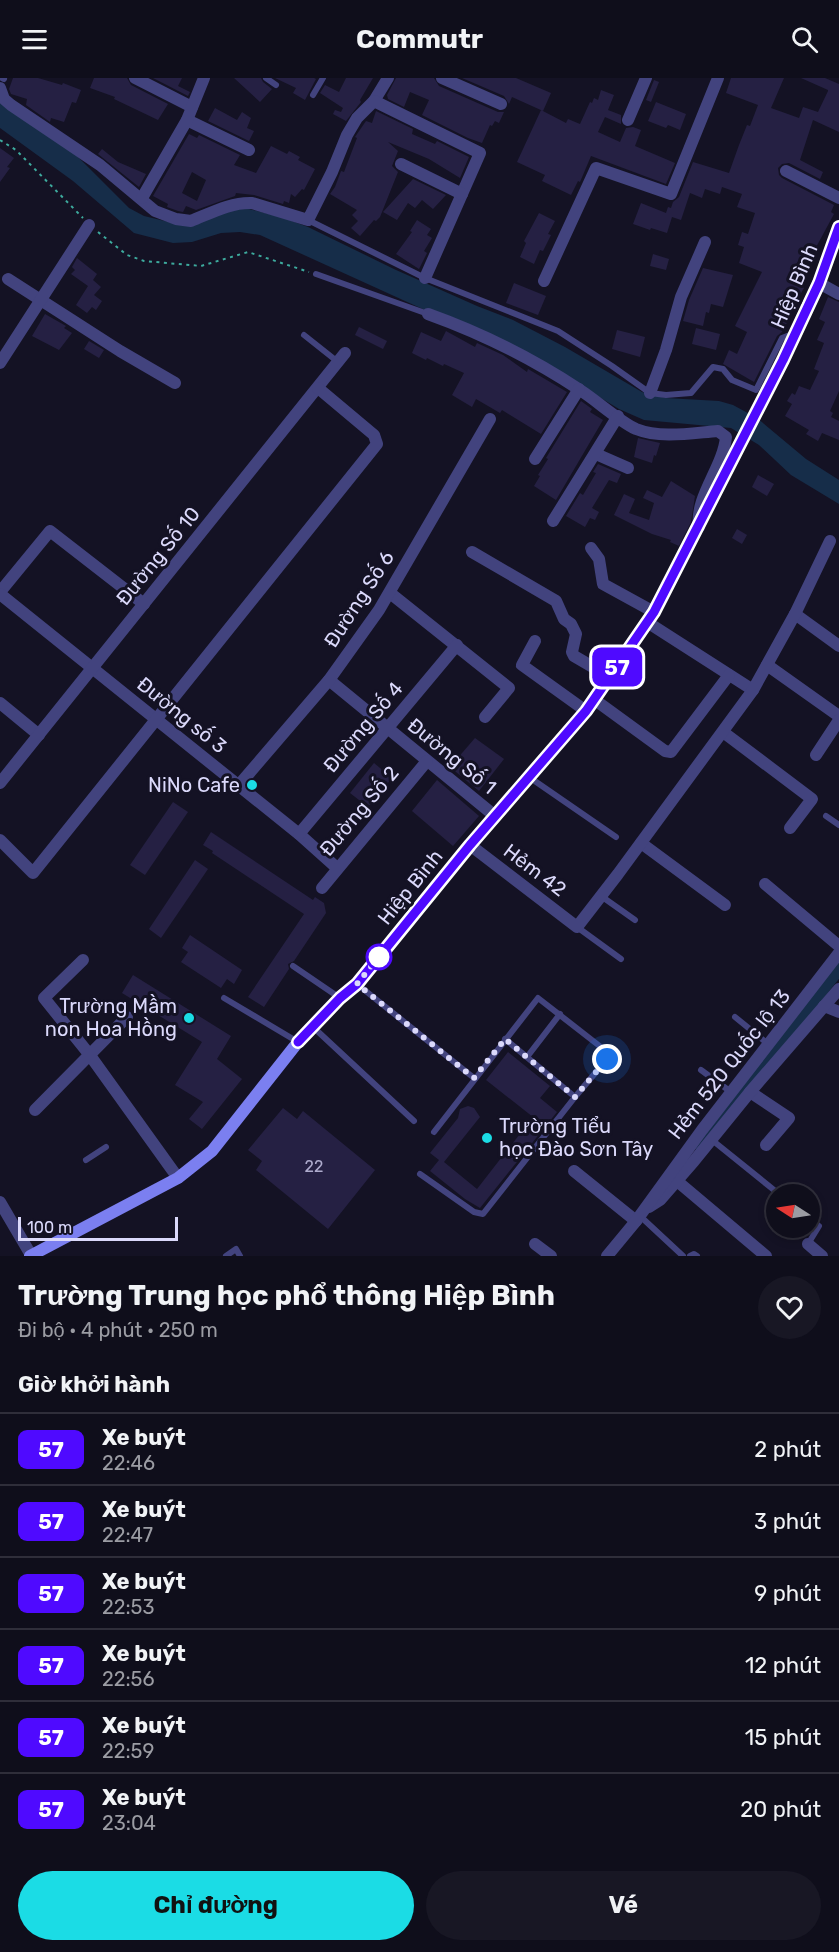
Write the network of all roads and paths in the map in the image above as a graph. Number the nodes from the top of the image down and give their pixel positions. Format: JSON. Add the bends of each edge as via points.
{"nodes":[{"id":1,"x":3,"y":78,"type":"edge"},
{"id":2,"x":135,"y":78,"type":"edge"},
{"id":3,"x":204,"y":78,"type":"edge"},
{"id":4,"x":266,"y":78,"type":"edge"},
{"id":5,"x":323,"y":78,"type":"edge"},
{"id":6,"x":388,"y":78,"type":"edge"},
{"id":7,"x":442,"y":78,"type":"edge"},
{"id":8,"x":646,"y":78,"type":"edge"},
{"id":9,"x":718,"y":78,"type":"edge"},
{"id":10,"x":276,"y":85,"type":"dead end"},
{"id":11,"x":0,"y":86,"type":"edge"},
{"id":12,"x":313,"y":95,"type":"dead end"},
{"id":13,"x":374,"y":101,"type":"junction"},
{"id":14,"x":501,"y":104,"type":"dead end"},
{"id":15,"x":192,"y":107,"type":"junction"},
{"id":16,"x":187,"y":120,"type":"junction"},
{"id":17,"x":628,"y":120,"type":"dead end"},
{"id":18,"x":0,"y":140,"type":"edge"},
{"id":19,"x":249,"y":150,"type":"dead end"},
{"id":20,"x":401,"y":164,"type":"dead end"},
{"id":21,"x":786,"y":171,"type":"dead end"},
{"id":22,"x":462,"y":194,"type":"junction"},
{"id":23,"x":142,"y":198,"type":"junction"},
{"id":24,"x":839,"y":198,"type":"edge"},
{"id":25,"x":308,"y":220,"type":"junction"},
{"id":26,"x":89,"y":225,"type":"junction"},
{"id":27,"x":839,"y":227,"type":"edge"},
{"id":28,"x":705,"y":242,"type":"dead end"},
{"id":29,"x":316,"y":274,"type":"joint"},
{"id":30,"x":425,"y":278,"type":"junction"},
{"id":31,"x":8,"y":279,"type":"dead end"},
{"id":32,"x":544,"y":281,"type":"dead end"},
{"id":33,"x":819,"y":283,"type":"junction"},
{"id":34,"x":839,"y":294,"type":"edge"},
{"id":35,"x":42,"y":300,"type":"junction"},
{"id":36,"x":428,"y":314,"type":"joint"},
{"id":37,"x":795,"y":332,"type":"junction"},
{"id":38,"x":304,"y":335,"type":"dead end"},
{"id":39,"x":341,"y":358,"type":"joint"},
{"id":40,"x":0,"y":363,"type":"edge"},
{"id":41,"x":175,"y":382,"type":"dead end"},
{"id":42,"x":318,"y":388,"type":"junction"},
{"id":43,"x":579,"y":389,"type":"junction"},
{"id":44,"x":650,"y":393,"type":"junction"},
{"id":45,"x":618,"y":416,"type":"junction"},
{"id":46,"x":490,"y":419,"type":"dead end"},
{"id":47,"x":596,"y":454,"type":"junction"},
{"id":48,"x":535,"y":459,"type":"dead end"},
{"id":49,"x":628,"y":468,"type":"dead end"},
{"id":50,"x":553,"y":521,"type":"dead end"},
{"id":51,"x":699,"y":527,"type":"junction"},
{"id":52,"x":830,"y":541,"type":"dead end"},
{"id":53,"x":591,"y":548,"type":"dead end"},
{"id":54,"x":472,"y":552,"type":"dead end"},
{"id":55,"x":0,"y":593,"type":"edge"},
{"id":56,"x":390,"y":593,"type":"junction"},
{"id":57,"x":144,"y":604,"type":"junction"},
{"id":58,"x":795,"y":614,"type":"junction"},
{"id":59,"x":651,"y":617,"type":"junction"},
{"id":60,"x":535,"y":641,"type":"dead end"},
{"id":61,"x":457,"y":645,"type":"junction"},
{"id":62,"x":839,"y":646,"type":"edge"},
{"id":63,"x":767,"y":665,"type":"junction"},
{"id":64,"x":93,"y":668,"type":"junction"},
{"id":65,"x":729,"y":675,"type":"junction"},
{"id":66,"x":610,"y":677,"type":"junction"},
{"id":67,"x":329,"y":680,"type":"junction"},
{"id":68,"x":753,"y":690,"type":"junction"},
{"id":69,"x":595,"y":700,"type":"junction"},
{"id":70,"x":0,"y":703,"type":"edge"},
{"id":71,"x":586,"y":711,"type":"junction"},
{"id":72,"x":485,"y":717,"type":"dead end"},
{"id":73,"x":155,"y":718,"type":"junction"},
{"id":74,"x":839,"y":718,"type":"edge"},
{"id":75,"x":388,"y":728,"type":"junction"},
{"id":76,"x":723,"y":732,"type":"junction"},
{"id":77,"x":39,"y":735,"type":"junction"},
{"id":78,"x":816,"y":755,"type":"dead end"},
{"id":79,"x":427,"y":760,"type":"junction"},
{"id":80,"x":529,"y":777,"type":"junction"},
{"id":81,"x":0,"y":783,"type":"edge"},
{"id":82,"x":239,"y":786,"type":"junction"},
{"id":83,"x":495,"y":816,"type":"junction"},
{"id":84,"x":826,"y":816,"type":"dead end"},
{"id":85,"x":839,"y":825,"type":"edge"},
{"id":86,"x":790,"y":828,"type":"dead end"},
{"id":87,"x":299,"y":834,"type":"junction"},
{"id":88,"x":616,"y":837,"type":"dead end"},
{"id":89,"x":0,"y":840,"type":"edge"},
{"id":90,"x":641,"y":843,"type":"junction"},
{"id":91,"x":470,"y":845,"type":"junction"},
{"id":92,"x":337,"y":868,"type":"junction"},
{"id":93,"x":765,"y":884,"type":"dead end"},
{"id":94,"x":322,"y":888,"type":"dead end"},
{"id":95,"x":601,"y":896,"type":"junction"},
{"id":96,"x":725,"y":905,"type":"dead end"},
{"id":97,"x":635,"y":920,"type":"dead end"},
{"id":98,"x":577,"y":927,"type":"junction"},
{"id":99,"x":839,"y":946,"type":"edge"},
{"id":100,"x":839,"y":953,"type":"edge"},
{"id":101,"x":621,"y":959,"type":"dead end"},
{"id":102,"x":83,"y":960,"type":"dead end"},
{"id":103,"x":293,"y":966,"type":"dead end"},
{"id":104,"x":357,"y":984,"type":"junction"},
{"id":105,"x":839,"y":989,"type":"edge"},
{"id":106,"x":224,"y":998,"type":"dead end"},
{"id":107,"x":340,"y":998,"type":"junction"},
{"id":108,"x":824,"y":1006,"type":"junction"},
{"id":109,"x":839,"y":1012,"type":"edge"},
{"id":110,"x":560,"y":1014,"type":"junction"},
{"id":111,"x":127,"y":1017,"type":"dead end"},
{"id":112,"x":735,"y":1017,"type":"dead end"},
{"id":113,"x":313,"y":1027,"type":"junction"},
{"id":114,"x":505,"y":1039,"type":"junction"},
{"id":115,"x":298,"y":1042,"type":"junction"},
{"id":116,"x":769,"y":1044,"type":"junction"},
{"id":117,"x":89,"y":1054,"type":"junction"},
{"id":118,"x":527,"y":1057,"type":"junction"},
{"id":119,"x":701,"y":1070,"type":"dead end"},
{"id":120,"x":474,"y":1078,"type":"junction"},
{"id":121,"x":750,"y":1092,"type":"junction"},
{"id":122,"x":731,"y":1093,"type":"junction"},
{"id":123,"x":575,"y":1097,"type":"junction"},
{"id":124,"x":35,"y":1110,"type":"dead end"},
{"id":125,"x":414,"y":1121,"type":"dead end"},
{"id":126,"x":434,"y":1132,"type":"dead end"},
{"id":127,"x":712,"y":1140,"type":"junction"},
{"id":128,"x":766,"y":1145,"type":"dead end"},
{"id":129,"x":106,"y":1147,"type":"dead end"},
{"id":130,"x":86,"y":1160,"type":"dead end"},
{"id":131,"x":574,"y":1171,"type":"dead end"},
{"id":132,"x":420,"y":1174,"type":"dead end"},
{"id":133,"x":178,"y":1178,"type":"junction"},
{"id":134,"x":677,"y":1181,"type":"junction"},
{"id":135,"x":767,"y":1184,"type":"edge"},
{"id":136,"x":0,"y":1203,"type":"edge"},
{"id":137,"x":640,"y":1216,"type":"junction"},
{"id":138,"x":812,"y":1238,"type":"edge"},
{"id":139,"x":535,"y":1244,"type":"dead end"},
{"id":140,"x":808,"y":1244,"type":"joint"},
{"id":141,"x":30,"y":1256,"type":"edge"},
{"id":142,"x":226,"y":1256,"type":"edge"},
{"id":143,"x":240,"y":1256,"type":"edge"},
{"id":144,"x":551,"y":1256,"type":"edge"},
{"id":145,"x":607,"y":1256,"type":"edge"},
{"id":146,"x":683,"y":1256,"type":"edge"},
{"id":147,"x":690,"y":1256,"type":"edge"},
{"id":148,"x":697,"y":1256,"type":"edge"},
{"id":149,"x":766,"y":1256,"type":"edge"},
{"id":150,"x":822,"y":1256,"type":"edge"}],
"edges":[{"from":1,"to":11,"type":"street"},
{"from":2,"to":15,"type":"street"},
{"from":3,"to":15,"type":"street"},
{"from":4,"to":10,"type":"lane"},
{"from":5,"to":12,"type":"lane"},
{"from":6,"to":13,"type":"street"},
{"from":7,"to":14,"type":"street"},
{"from":8,"to":17,"type":"street"},
{"from":9,"to":32,"type":"street","via":[[671,194],[596,168]]},
{"from":11,"to":23,"type":"street","via":[[4,99],[11,105],[68,141]]},
{"from":13,"to":22,"type":"street","via":[[480,153]]},
{"from":13,"to":25,"type":"street","via":[[357,117],[347,135]]},
{"from":15,"to":16,"type":"street"},
{"from":16,"to":19,"type":"street"},
{"from":16,"to":23,"type":"street"},
{"from":18,"to":26,"type":"path","via":[[16,150]]},
{"from":20,"to":22,"type":"street"},
{"from":21,"to":24,"type":"street"},
{"from":22,"to":30,"type":"street"},
{"from":23,"to":25,"type":"street","via":[[155,211],[185,221],[243,202]]},
{"from":25,"to":30,"type":"lane"},
{"from":26,"to":29,"type":"path","via":[[135,259],[201,266],[248,252]]},
{"from":26,"to":35,"type":"street"},
{"from":27,"to":33,"type":"main road","name":"Hiệp Bình"},
{"from":28,"to":44,"type":"street","via":[[681,297]]},
{"from":29,"to":36,"type":"lane"},
{"from":30,"to":44,"type":"lane","via":[[558,331]]},
{"from":31,"to":35,"type":"street"},
{"from":33,"to":34,"type":"street"},
{"from":33,"to":37,"type":"main road","name":"Hiệp Bình"},
{"from":35,"to":40,"type":"street"},
{"from":35,"to":41,"type":"street"},
{"from":36,"to":43,"type":"street","via":[[489,340]]},
{"from":37,"to":44,"type":"lane","via":[[782,338],[756,390],[713,367],[691,393]]},
{"from":37,"to":51,"type":"main road","name":"Hiệp Bình"},
{"from":38,"to":39,"type":"lane"},
{"from":39,"to":42,"type":"street","name":"Đường Số 10"},
{"from":42,"to":57,"type":"street","name":"Đường Số 10"},
{"from":42,"to":73,"type":"street","via":[[374,435],[378,444]]},
{"from":43,"to":45,"type":"street"},
{"from":43,"to":48,"type":"street"},
{"from":45,"to":47,"type":"street"},
{"from":45,"to":51,"type":"street","via":[[636,429],[665,435],[718,431],[726,436],[725,449],[697,514]]},
{"from":46,"to":56,"type":"street","name":"Đường Số 6"},
{"from":47,"to":49,"type":"street"},
{"from":47,"to":50,"type":"street"},
{"from":51,"to":59,"type":"main road","name":"Hiệp Bình"},
{"from":52,"to":58,"type":"street"},
{"from":53,"to":59,"type":"street","via":[[599,560],[603,584]]},
{"from":54,"to":66,"type":"street","via":[[556,601],[576,634],[574,656]]},
{"from":55,"to":57,"type":"street","via":[[50,531]]},
{"from":55,"to":64,"type":"street","name":"Đường số 3"},
{"from":56,"to":61,"type":"street"},
{"from":56,"to":67,"type":"street","name":"Đường Số 6"},
{"from":57,"to":64,"type":"street","name":"Đường Số 10"},
{"from":58,"to":62,"type":"street"},
{"from":58,"to":63,"type":"street"},
{"from":59,"to":65,"type":"street"},
{"from":59,"to":66,"type":"main road","name":"Hiệp Bình"},
{"from":60,"to":71,"type":"street","via":[[522,665]]},
{"from":61,"to":72,"type":"street","via":[[508,688]]},
{"from":61,"to":75,"type":"street","name":"Đường Số 4"},
{"from":63,"to":68,"type":"street"},
{"from":63,"to":74,"type":"street"},
{"from":64,"to":73,"type":"street","name":"Đường số 3"},
{"from":64,"to":77,"type":"street","name":"Đường Số 10"},
{"from":65,"to":68,"type":"street"},
{"from":65,"to":69,"type":"street","via":[[670,752]]},
{"from":66,"to":69,"type":"main road","name":"Hiệp Bình"},
{"from":67,"to":75,"type":"street","name":"Đường Số 1"},
{"from":67,"to":82,"type":"street","name":"Đường Số 6"},
{"from":68,"to":76,"type":"street"},
{"from":69,"to":71,"type":"main road","name":"Hiệp Bình"},
{"from":70,"to":77,"type":"street"},
{"from":71,"to":80,"type":"main road","name":"Hiệp Bình"},
{"from":73,"to":82,"type":"street","name":"Đường số 3"},
{"from":73,"to":89,"type":"street","via":[[33,873]]},
{"from":74,"to":78,"type":"street"},
{"from":75,"to":79,"type":"street","name":"Đường Số 1"},
{"from":75,"to":87,"type":"street","name":"Đường Số 4"},
{"from":76,"to":86,"type":"street","via":[[812,799]]},
{"from":76,"to":90,"type":"street"},
{"from":77,"to":81,"type":"street","name":"Đường Số 10"},
{"from":79,"to":83,"type":"street","name":"Đường Số 1"},
{"from":79,"to":92,"type":"street","name":"Đường Số 2"},
{"from":80,"to":83,"type":"main road","name":"Hiệp Bình"},
{"from":80,"to":88,"type":"lane"},
{"from":82,"to":87,"type":"street","name":"Đường số 3"},
{"from":83,"to":91,"type":"main road","name":"Hiệp Bình"},
{"from":84,"to":85,"type":"lane"},
{"from":87,"to":92,"type":"street","name":"Đường số 3"},
{"from":90,"to":95,"type":"street"},
{"from":90,"to":96,"type":"street"},
{"from":91,"to":98,"type":"street","name":"Hẻm 42"},
{"from":91,"to":104,"type":"main road","name":"Hiệp Bình"},
{"from":92,"to":94,"type":"street","name":"Đường Số 2"},
{"from":93,"to":99,"type":"street"},
{"from":95,"to":97,"type":"lane"},
{"from":95,"to":98,"type":"street"},
{"from":98,"to":101,"type":"lane"},
{"from":100,"to":116,"type":"street","name":"Hẻm 520 Quốc lộ 13"},
{"from":102,"to":117,"type":"street","via":[[44,998]]},
{"from":103,"to":107,"type":"lane"},
{"from":104,"to":107,"type":"main road","name":"Hiệp Bình"},
{"from":104,"to":120,"type":"lane"},
{"from":105,"to":108,"type":"street"},
{"from":106,"to":115,"type":"lane"},
{"from":107,"to":113,"type":"main road","name":"Hiệp Bình"},
{"from":108,"to":109,"type":"street"},
{"from":108,"to":121,"type":"street"},
{"from":110,"to":114,"type":"lane","via":[[538,998]]},
{"from":110,"to":118,"type":"lane"},
{"from":110,"to":123,"type":"lane","via":[[608,1054]]},
{"from":111,"to":117,"type":"street"},
{"from":112,"to":116,"type":"lane"},
{"from":113,"to":115,"type":"main road","name":"Hiệp Bình"},
{"from":113,"to":125,"type":"lane"},
{"from":114,"to":118,"type":"lane"},
{"from":114,"to":120,"type":"lane"},
{"from":115,"to":133,"type":"main road","name":"Hiệp Bình","via":[[212,1150]]},
{"from":116,"to":122,"type":"street","name":"Hẻm 520 Quốc lộ 13"},
{"from":117,"to":124,"type":"street"},
{"from":117,"to":133,"type":"street"},
{"from":118,"to":123,"type":"lane"},
{"from":119,"to":122,"type":"lane"},
{"from":120,"to":126,"type":"lane"},
{"from":121,"to":127,"type":"street"},
{"from":121,"to":128,"type":"street","via":[[789,1118]]},
{"from":122,"to":137,"type":"street","name":"Hẻm 520 Quốc lộ 13"},
{"from":123,"to":132,"type":"lane","via":[[483,1214],[474,1212]]},
{"from":127,"to":134,"type":"street"},
{"from":127,"to":135,"type":"lane"},
{"from":129,"to":130,"type":"lane"},
{"from":131,"to":137,"type":"street"},
{"from":133,"to":141,"type":"main road","name":"Hiệp Bình"},
{"from":134,"to":137,"type":"street"},
{"from":134,"to":149,"type":"street"},
{"from":136,"to":141,"type":"street"},
{"from":137,"to":145,"type":"street","name":"Hẻm 520 Quốc lộ 13"},
{"from":137,"to":146,"type":"lane"},
{"from":138,"to":140,"type":"lane"},
{"from":139,"to":144,"type":"street"},
{"from":140,"to":150,"type":"street"},
{"from":142,"to":143,"type":"lane","via":[[236,1249]]},
{"from":147,"to":148,"type":"lane"}]}
